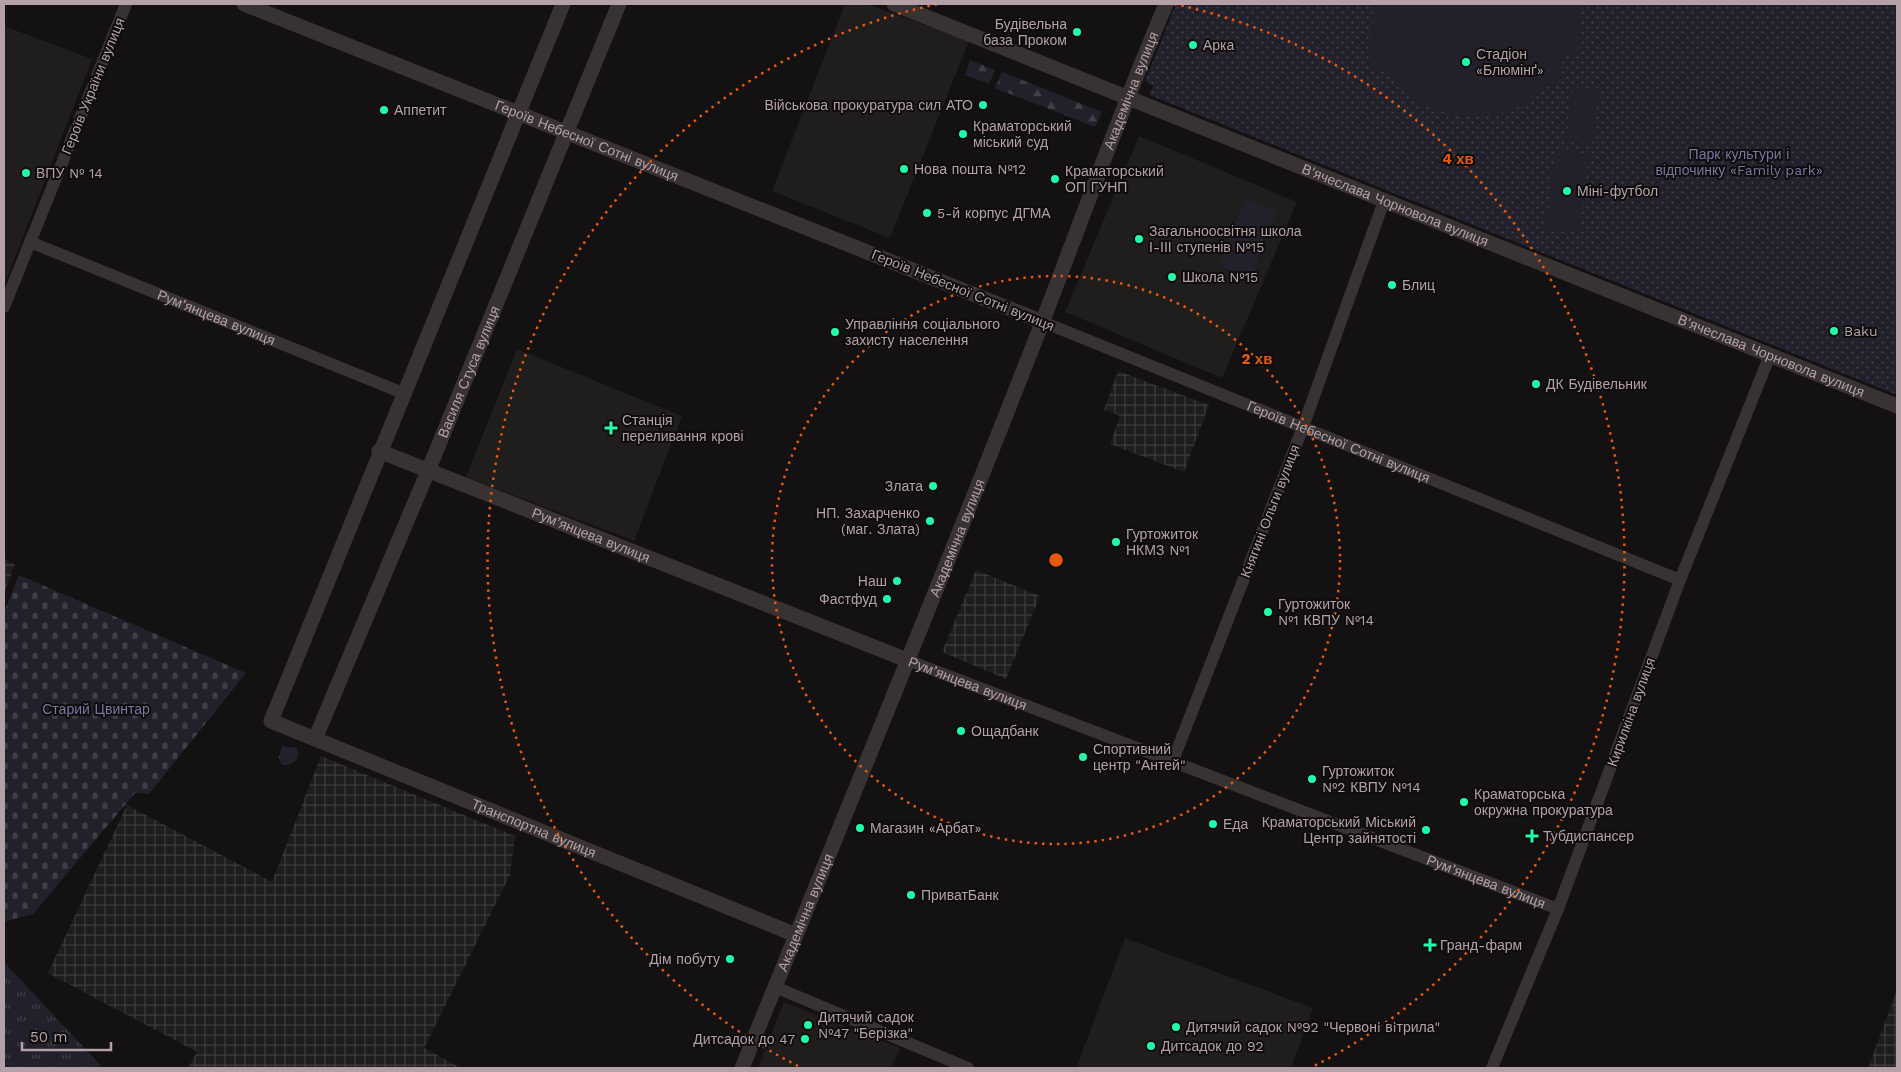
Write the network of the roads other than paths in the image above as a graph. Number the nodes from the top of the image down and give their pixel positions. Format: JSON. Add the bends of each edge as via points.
{"nodes":[{"id":1,"x":126,"y":4,"type":"edge"},
{"id":2,"x":244,"y":4,"type":"edge"},
{"id":3,"x":563,"y":4,"type":"edge"},
{"id":4,"x":619,"y":4,"type":"edge"},
{"id":5,"x":894,"y":4,"type":"edge"},
{"id":6,"x":1166,"y":4,"type":"edge"},
{"id":7,"x":1126,"y":97,"type":"junction"},
{"id":8,"x":517,"y":113,"type":"junction"},
{"id":9,"x":566,"y":133,"type":"junction"},
{"id":10,"x":1384,"y":200,"type":"junction"},
{"id":11,"x":30,"y":242,"type":"junction"},
{"id":12,"x":4,"y":307,"type":"edge"},
{"id":13,"x":1043,"y":322,"type":"junction"},
{"id":14,"x":1770,"y":355,"type":"junction"},
{"id":15,"x":403,"y":393,"type":"junction"},
{"id":16,"x":1897,"y":406,"type":"edge"},
{"id":17,"x":1303,"y":427,"type":"junction"},
{"id":18,"x":379,"y":451,"type":"junction"},
{"id":19,"x":428,"y":471,"type":"junction"},
{"id":20,"x":1680,"y":580,"type":"junction"},
{"id":21,"x":907,"y":660,"type":"junction"},
{"id":22,"x":315,"y":739,"type":"junction"},
{"id":23,"x":1172,"y":763,"type":"junction"},
{"id":24,"x":1558,"y":909,"type":"junction"},
{"id":25,"x":796,"y":934,"type":"junction"},
{"id":26,"x":775,"y":987,"type":"junction"},
{"id":27,"x":742,"y":1068,"type":"edge"},
{"id":28,"x":968,"y":1068,"type":"edge"},
{"id":29,"x":1492,"y":1068,"type":"edge"}],
"edges":[{"from":1,"to":11,"type":"street","name":"Героїв України вулиця"},
{"from":2,"to":8,"type":"street","name":"Героїв Небесної Сотні вулиця"},
{"from":3,"to":8,"type":"street"},
{"from":4,"to":9,"type":"street","name":"Василя Стуса вулиця"},
{"from":5,"to":7,"type":"street","name":"В'ячеслава Чорновола вулиця"},
{"from":6,"to":7,"type":"street","name":"Академічна вулиця"},
{"from":7,"to":10,"type":"street","name":"В'ячеслава Чорновола вулиця"},
{"from":7,"to":13,"type":"street","name":"Академічна вулиця"},
{"from":8,"to":9,"type":"street","name":"Героїв Небесної Сотні вулиця"},
{"from":8,"to":15,"type":"street"},
{"from":9,"to":13,"type":"street","name":"Героїв Небесної Сотні вулиця"},
{"from":9,"to":19,"type":"street","name":"Василя Стуса вулиця"},
{"from":10,"to":14,"type":"street","name":"В'ячеслава Чорновола вулиця"},
{"from":10,"to":17,"type":"street","name":"Княгині Ольги вулиця"},
{"from":11,"to":12,"type":"street","name":"Героїв України вулиця"},
{"from":11,"to":15,"type":"street","name":"Рум’янцева вулиця"},
{"from":13,"to":17,"type":"street","name":"Героїв Небесної Сотні вулиця"},
{"from":13,"to":21,"type":"street","name":"Академічна вулиця"},
{"from":14,"to":16,"type":"street","name":"В'ячеслава Чорновола вулиця"},
{"from":14,"to":20,"type":"street","name":"Кирилкіна вулиця"},
{"from":15,"to":18,"type":"street"},
{"from":17,"to":20,"type":"street","name":"Героїв Небесної Сотні вулиця"},
{"from":17,"to":23,"type":"street","name":"Княгині Ольги вулиця"},
{"from":18,"to":19,"type":"street","name":"Рум’янцева вулиця"},
{"from":18,"to":22,"type":"street","name":"Транспортна вулиця","via":[[271,721]]},
{"from":19,"to":21,"type":"street","name":"Рум’янцева вулиця"},
{"from":19,"to":22,"type":"street","name":"Василя Стуса вулиця"},
{"from":20,"to":24,"type":"street","name":"Кирилкіна вулиця"},
{"from":21,"to":23,"type":"street","name":"Рум’янцева вулиця"},
{"from":21,"to":25,"type":"street","name":"Академічна вулиця"},
{"from":22,"to":25,"type":"street","name":"Транспортна вулиця"},
{"from":23,"to":24,"type":"street","name":"Рум’янцева вулиця"},
{"from":24,"to":29,"type":"street","name":"Кирилкіна вулиця"},
{"from":25,"to":26,"type":"street","name":"Академічна вулиця"},
{"from":26,"to":27,"type":"street","name":"Академічна вулиця"},
{"from":26,"to":28,"type":"street"}]}
